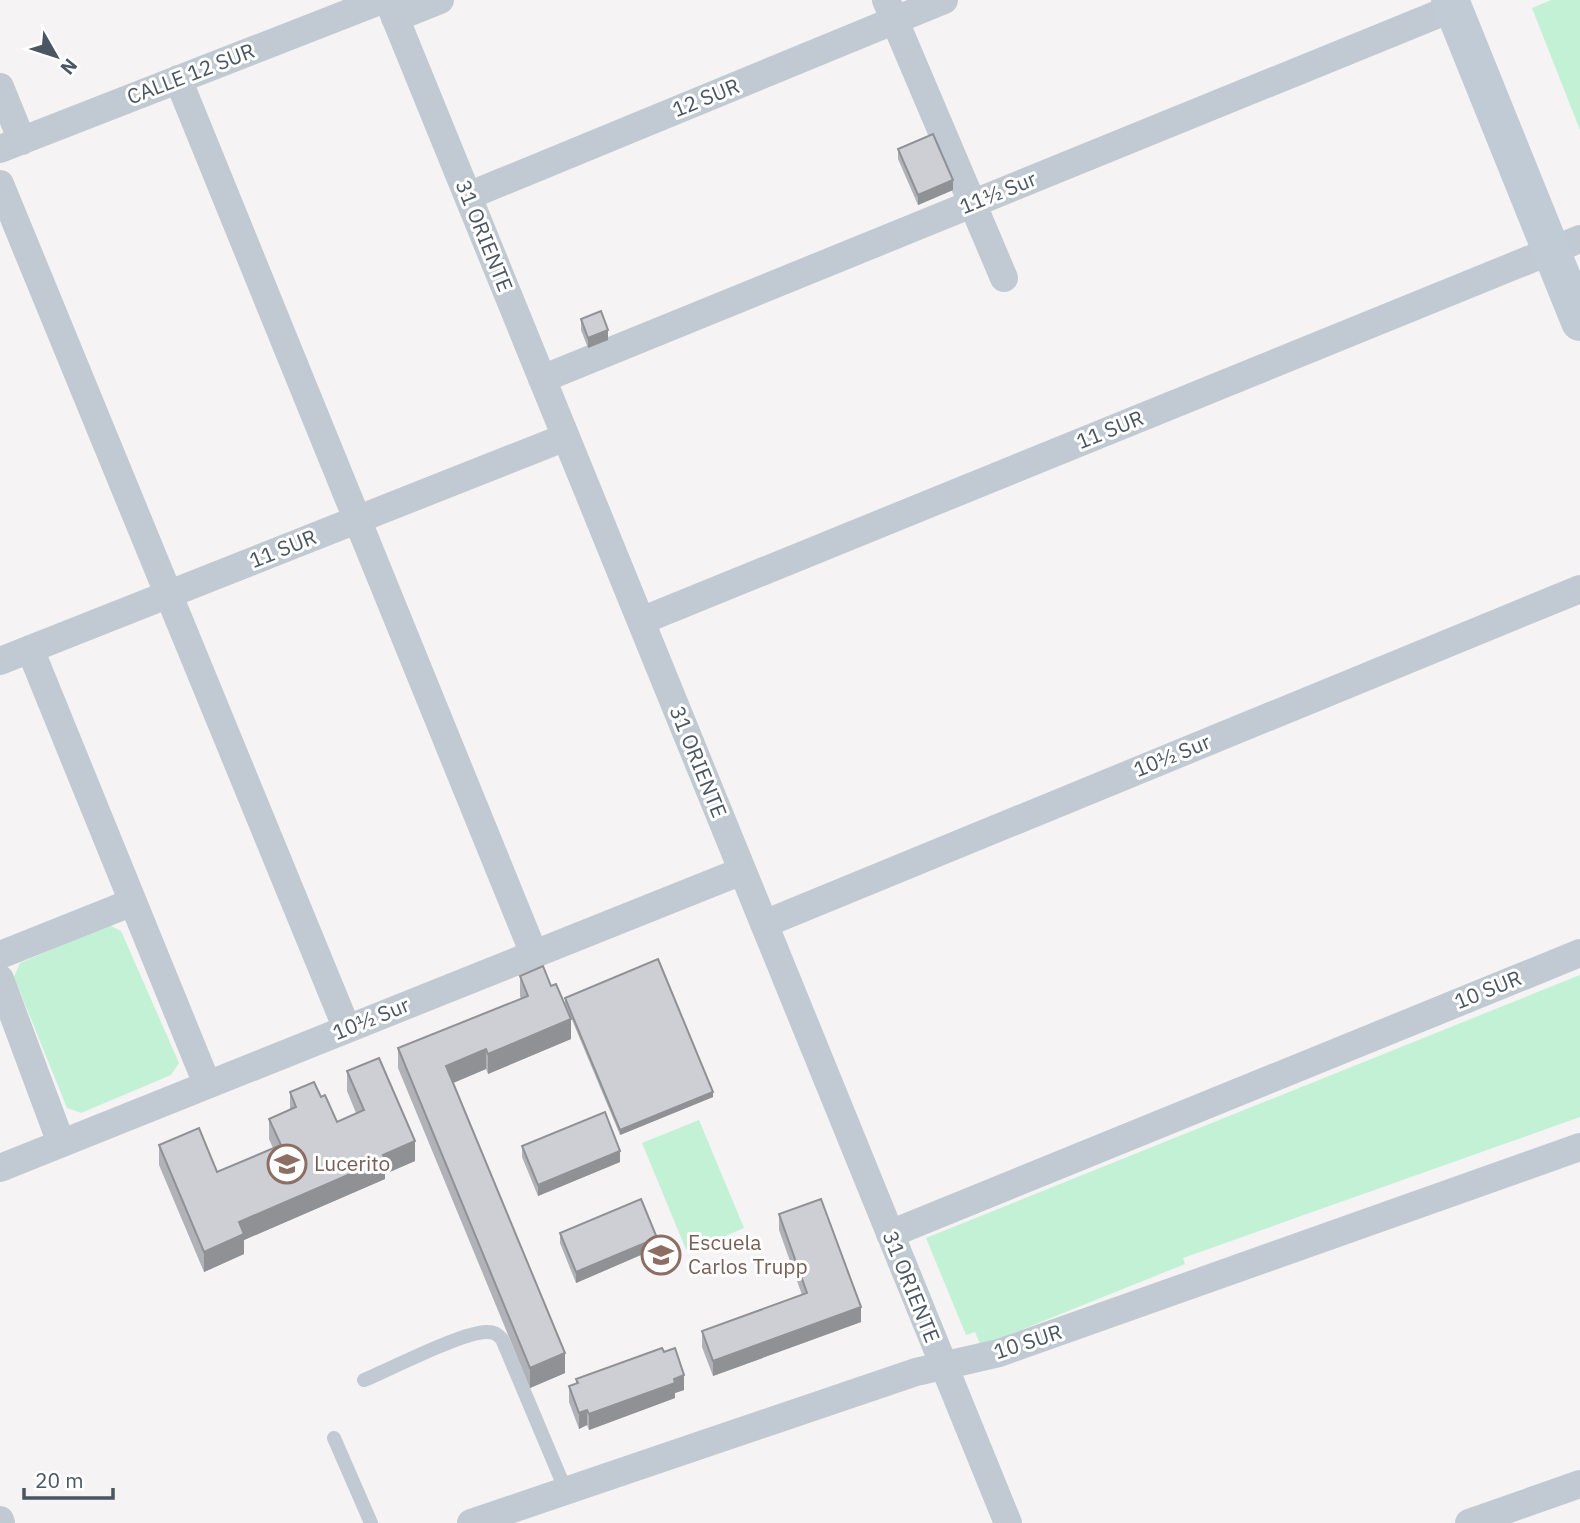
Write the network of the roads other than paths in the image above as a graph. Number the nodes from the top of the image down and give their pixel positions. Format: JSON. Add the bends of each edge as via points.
{"nodes":[{"id":1,"x":440,"y":0,"type":"edge"},
{"id":2,"x":944,"y":0,"type":"edge"},
{"id":3,"x":1452,"y":4,"type":"edge"},
{"id":4,"x":388,"y":6,"type":"edge"},
{"id":5,"x":890,"y":10,"type":"edge"},
{"id":6,"x":178,"y":79,"type":"junction"},
{"id":7,"x":0,"y":87,"type":"edge"},
{"id":8,"x":11,"y":145,"type":"edge"},
{"id":9,"x":0,"y":184,"type":"edge"},
{"id":10,"x":468,"y":196,"type":"junction"},
{"id":11,"x":972,"y":204,"type":"junction"},
{"id":12,"x":1566,"y":245,"type":"edge"},
{"id":13,"x":1004,"y":278,"type":"dead end"},
{"id":14,"x":1580,"y":322,"type":"edge"},
{"id":15,"x":542,"y":379,"type":"junction"},
{"id":16,"x":566,"y":437,"type":"junction"},
{"id":17,"x":357,"y":520,"type":"junction"},
{"id":18,"x":1580,"y":589,"type":"edge"},
{"id":19,"x":168,"y":594,"type":"junction"},
{"id":20,"x":641,"y":621,"type":"junction"},
{"id":21,"x":30,"y":649,"type":"junction"},
{"id":22,"x":0,"y":661,"type":"edge"},
{"id":23,"x":742,"y":870,"type":"junction"},
{"id":24,"x":133,"y":902,"type":"junction"},
{"id":25,"x":764,"y":924,"type":"junction"},
{"id":26,"x":1580,"y":953,"type":"edge"},
{"id":27,"x":534,"y":954,"type":"junction"},
{"id":28,"x":0,"y":955,"type":"edge"},
{"id":29,"x":0,"y":979,"type":"edge"},
{"id":30,"x":347,"y":1028,"type":"junction"},
{"id":31,"x":207,"y":1084,"type":"junction"},
{"id":32,"x":61,"y":1143,"type":"junction"},
{"id":33,"x":1580,"y":1147,"type":"edge"},
{"id":34,"x":0,"y":1168,"type":"edge"},
{"id":35,"x":890,"y":1234,"type":"junction"},
{"id":36,"x":943,"y":1365,"type":"junction"},
{"id":37,"x":364,"y":1380,"type":"dead end"},
{"id":38,"x":334,"y":1438,"type":"dead end"},
{"id":39,"x":1580,"y":1484,"type":"edge"},
{"id":40,"x":566,"y":1491,"type":"junction"},
{"id":41,"x":371,"y":1523,"type":"edge"},
{"id":42,"x":471,"y":1523,"type":"edge"},
{"id":43,"x":1008,"y":1523,"type":"edge"},
{"id":44,"x":1469,"y":1523,"type":"edge"}],
"edges":[{"from":1,"to":4,"type":"street","name":"CALLE 12 SUR"},
{"from":2,"to":5,"type":"street","name":"12 SUR"},
{"from":3,"to":11,"type":"street","name":"11½ Sur"},
{"from":3,"to":12,"type":"street"},
{"from":4,"to":6,"type":"street","name":"CALLE 12 SUR"},
{"from":4,"to":10,"type":"street","name":"31 ORIENTE"},
{"from":5,"to":10,"type":"street","name":"12 SUR"},
{"from":5,"to":11,"type":"street"},
{"from":6,"to":8,"type":"street","name":"CALLE 12 SUR"},
{"from":6,"to":17,"type":"street"},
{"from":7,"to":8,"type":"street"},
{"from":9,"to":19,"type":"street"},
{"from":10,"to":15,"type":"street","name":"31 ORIENTE"},
{"from":11,"to":13,"type":"street"},
{"from":11,"to":15,"type":"street","name":"11½ Sur"},
{"from":12,"to":14,"type":"street"},
{"from":12,"to":20,"type":"street","name":"11 SUR"},
{"from":15,"to":16,"type":"street","name":"31 ORIENTE"},
{"from":16,"to":17,"type":"street","name":"11 SUR"},
{"from":16,"to":20,"type":"street","name":"31 ORIENTE"},
{"from":17,"to":19,"type":"street","name":"11 SUR"},
{"from":17,"to":27,"type":"street"},
{"from":18,"to":25,"type":"street","name":"10½ Sur"},
{"from":19,"to":21,"type":"street","name":"11 SUR"},
{"from":19,"to":30,"type":"street"},
{"from":20,"to":23,"type":"street","name":"31 ORIENTE"},
{"from":21,"to":22,"type":"street","name":"11 SUR"},
{"from":21,"to":24,"type":"street"},
{"from":23,"to":25,"type":"street","name":"31 ORIENTE"},
{"from":23,"to":27,"type":"street","name":"10½ Sur"},
{"from":24,"to":28,"type":"street"},
{"from":24,"to":31,"type":"street"},
{"from":25,"to":35,"type":"street","name":"31 ORIENTE"},
{"from":26,"to":35,"type":"street","name":"10 SUR"},
{"from":27,"to":30,"type":"street","name":"10½ Sur"},
{"from":29,"to":32,"type":"street"},
{"from":30,"to":31,"type":"street","name":"10½ Sur"},
{"from":31,"to":32,"type":"street","name":"10½ Sur"},
{"from":32,"to":34,"type":"street","name":"10½ Sur"},
{"from":33,"to":36,"type":"street","name":"10 SUR","via":[[999,1353]]},
{"from":35,"to":36,"type":"street","name":"31 ORIENTE"},
{"from":36,"to":40,"type":"street","name":"10 SUR"},
{"from":36,"to":43,"type":"street","name":"31 ORIENTE"},
{"from":37,"to":40,"type":"lane","via":[[468,1335],[497,1333]]},
{"from":38,"to":41,"type":"lane"},
{"from":39,"to":44,"type":"street"},
{"from":40,"to":42,"type":"street","name":"10 SUR"}]}
